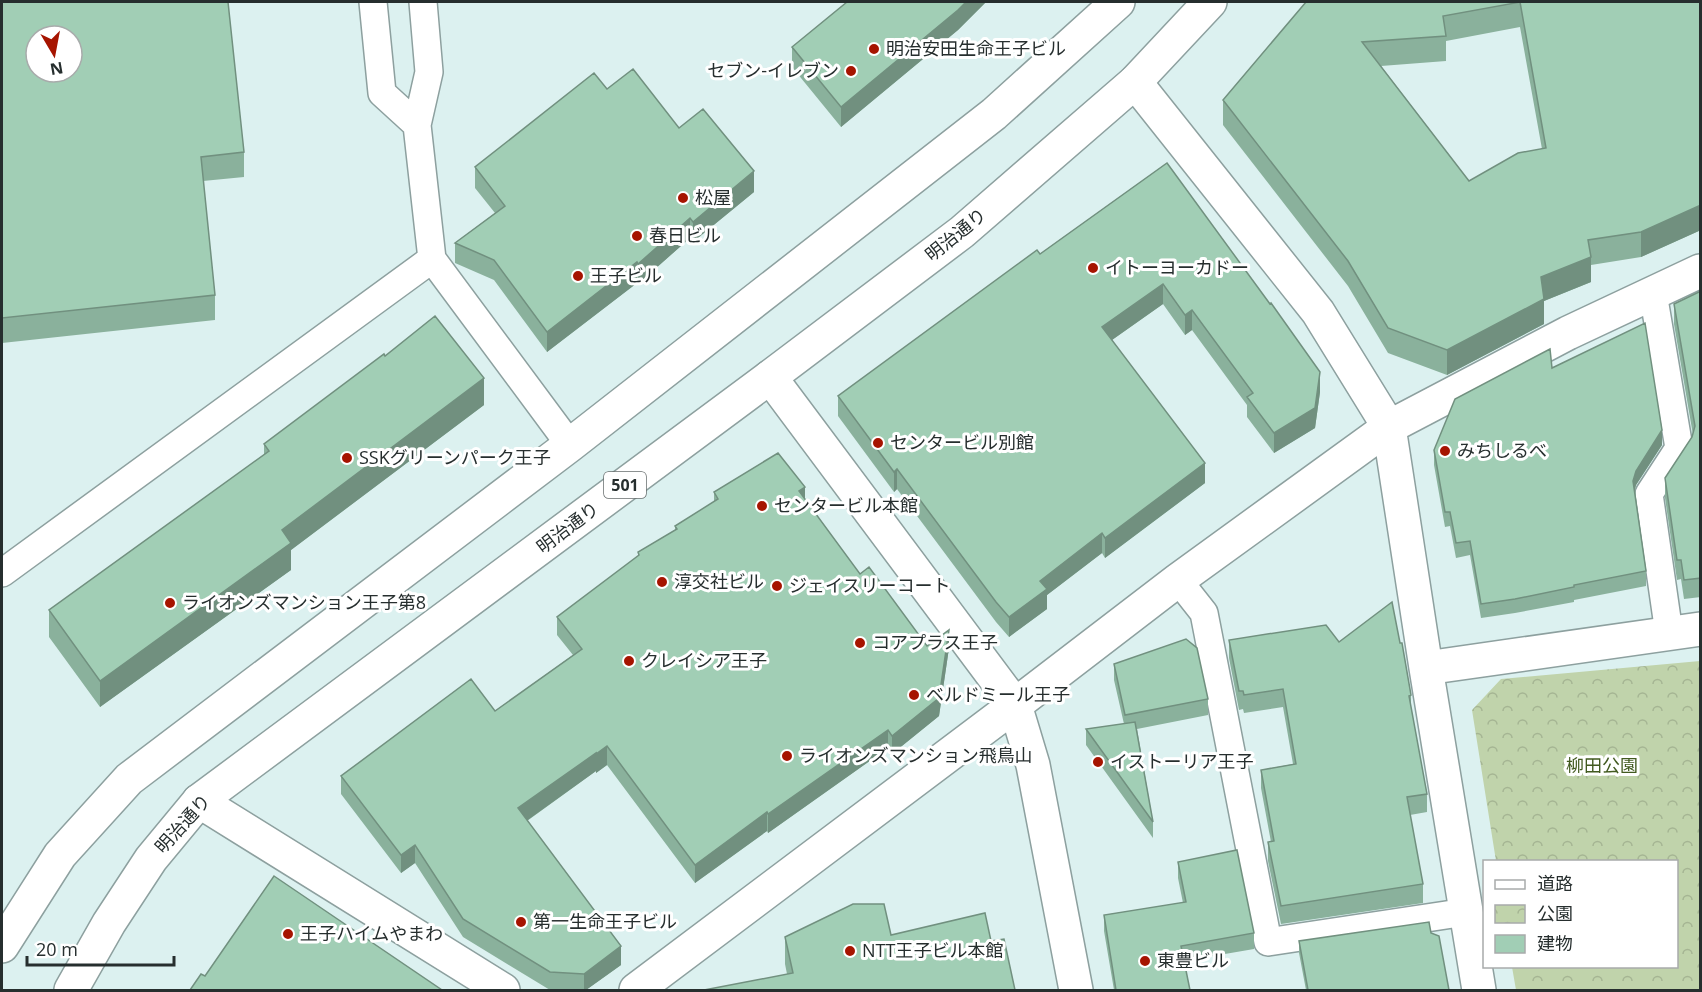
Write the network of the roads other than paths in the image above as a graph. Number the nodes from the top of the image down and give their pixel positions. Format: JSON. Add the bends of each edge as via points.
{"nodes":[{"id":1,"x":373,"y":2,"type":"edge"},
{"id":2,"x":423,"y":2,"type":"edge"},
{"id":3,"x":1118,"y":2,"type":"edge"},
{"id":4,"x":1210,"y":2,"type":"edge"},
{"id":5,"x":1136,"y":82,"type":"junction"},
{"id":6,"x":417,"y":125,"type":"junction"},
{"id":7,"x":432,"y":259,"type":"junction"},
{"id":8,"x":1701,"y":271,"type":"edge"},
{"id":9,"x":1653,"y":293,"type":"junction"},
{"id":10,"x":771,"y":377,"type":"junction"},
{"id":11,"x":1389,"y":427,"type":"junction"},
{"id":12,"x":570,"y":445,"type":"junction"},
{"id":13,"x":2,"y":573,"type":"edge"},
{"id":14,"x":1178,"y":579,"type":"junction"},
{"id":15,"x":1701,"y":629,"type":"edge"},
{"id":16,"x":1669,"y":633,"type":"junction"},
{"id":17,"x":1426,"y":668,"type":"junction"},
{"id":18,"x":1015,"y":705,"type":"junction"},
{"id":19,"x":199,"y":801,"type":"junction"},
{"id":20,"x":1466,"y":912,"type":"junction"},
{"id":21,"x":2,"y":946,"type":"edge"},
{"id":22,"x":71,"y":990,"type":"edge"},
{"id":23,"x":503,"y":990,"type":"edge"},
{"id":24,"x":636,"y":990,"type":"edge"},
{"id":25,"x":1076,"y":990,"type":"edge"},
{"id":26,"x":1479,"y":990,"type":"edge"}],
"edges":[{"from":1,"to":6,"type":"lane","via":[[382,93]]},
{"from":2,"to":6,"type":"lane","via":[[429,72]]},
{"from":3,"to":12,"type":"street","via":[[994,114]]},
{"from":4,"to":5,"type":"street","name":"明治通り","number":"501"},
{"from":5,"to":10,"type":"street","name":"明治通り","number":"501","via":[[962,232]]},
{"from":5,"to":11,"type":"street","via":[[1318,312]]},
{"from":6,"to":7,"type":"lane"},
{"from":7,"to":12,"type":"lane"},
{"from":7,"to":13,"type":"lane"},
{"from":8,"to":9,"type":"street"},
{"from":9,"to":11,"type":"street"},
{"from":9,"to":16,"type":"lane","via":[[1679,448],[1650,494]]},
{"from":10,"to":18,"type":"street"},
{"from":10,"to":19,"type":"street","name":"明治通り","number":"501"},
{"from":11,"to":14,"type":"street"},
{"from":11,"to":17,"type":"street"},
{"from":12,"to":21,"type":"street","via":[[129,778],[60,855]]},
{"from":14,"to":18,"type":"street"},
{"from":14,"to":20,"type":"lane","via":[[1204,613],[1268,942]]},
{"from":15,"to":16,"type":"street"},
{"from":16,"to":17,"type":"street"},
{"from":17,"to":20,"type":"street"},
{"from":18,"to":24,"type":"street"},
{"from":18,"to":25,"type":"street","via":[[1033,765]]},
{"from":19,"to":22,"type":"street","name":"明治通り","number":"501","via":[[151,859]]},
{"from":19,"to":23,"type":"street"},
{"from":20,"to":26,"type":"street"}]}
